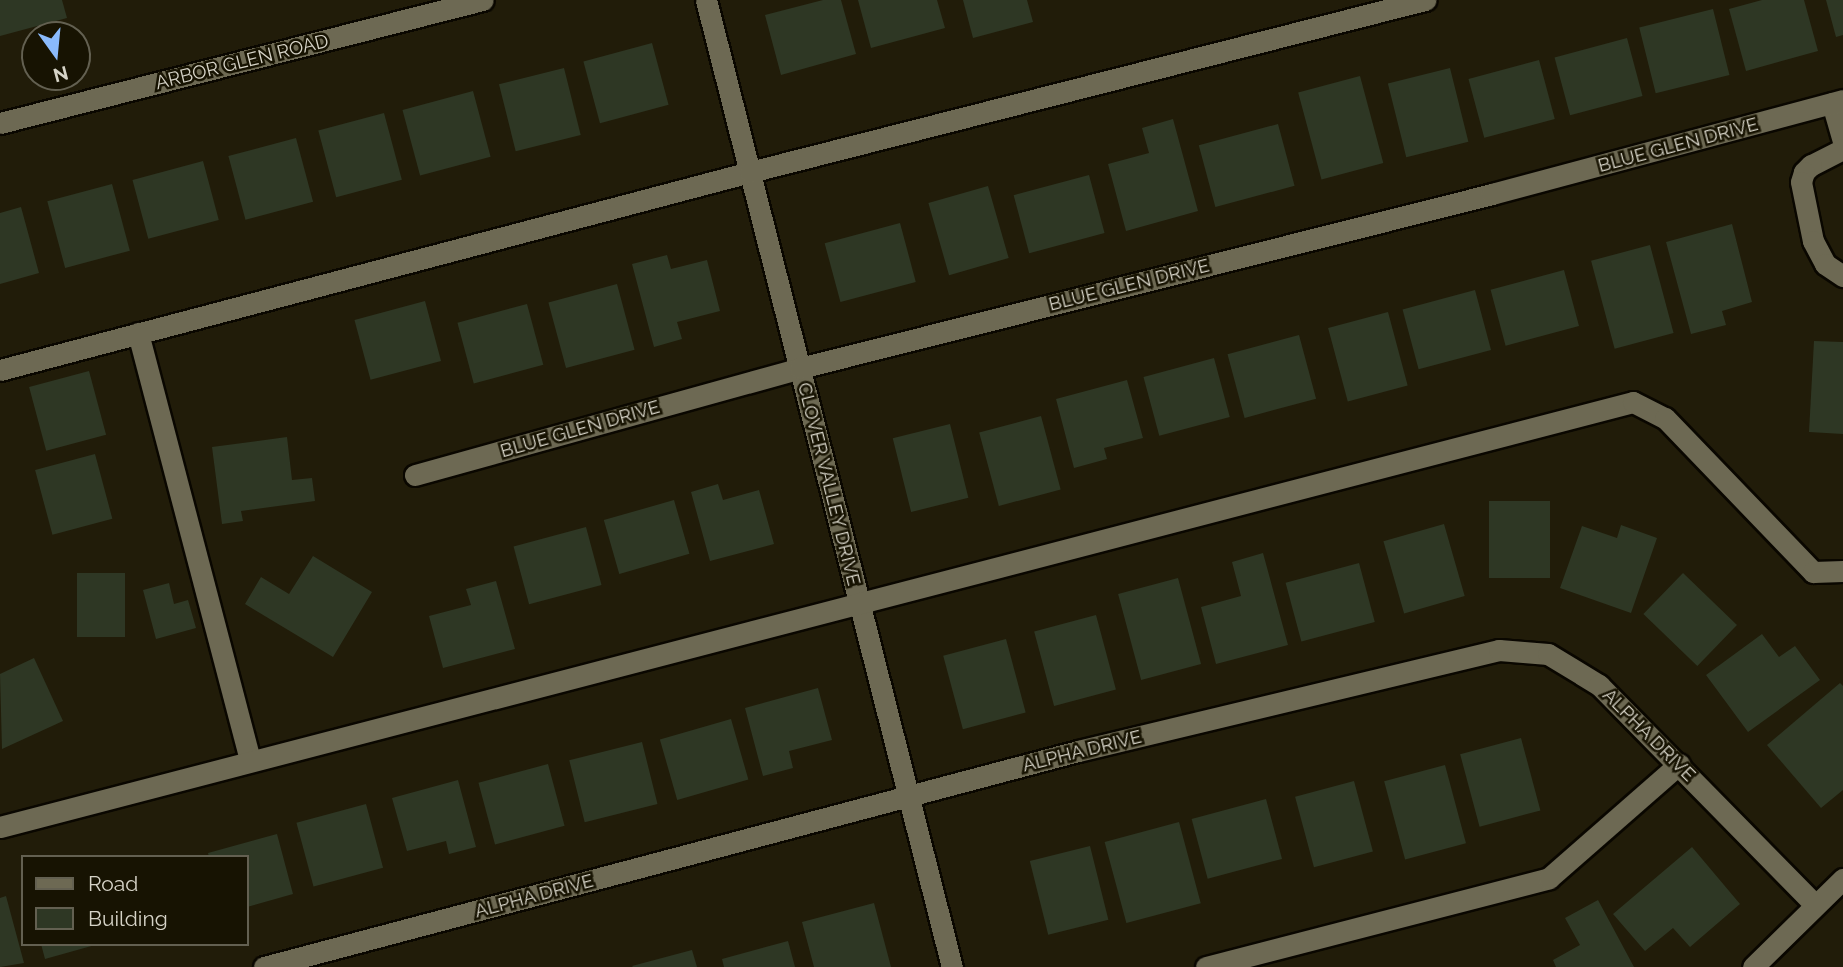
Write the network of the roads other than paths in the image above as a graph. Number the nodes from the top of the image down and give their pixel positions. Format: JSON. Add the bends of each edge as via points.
{"nodes":[{"id":1,"x":483,"y":0,"type":"edge"},
{"id":2,"x":706,"y":0,"type":"edge"},
{"id":3,"x":1425,"y":0,"type":"edge"},
{"id":4,"x":1838,"y":102,"type":"edge"},
{"id":5,"x":0,"y":123,"type":"edge"},
{"id":6,"x":1843,"y":141,"type":"edge"},
{"id":7,"x":1843,"y":149,"type":"edge"},
{"id":8,"x":750,"y":172,"type":"junction"},
{"id":9,"x":1843,"y":276,"type":"edge"},
{"id":10,"x":138,"y":333,"type":"junction"},
{"id":11,"x":800,"y":368,"type":"junction"},
{"id":12,"x":0,"y":370,"type":"edge"},
{"id":13,"x":415,"y":475,"type":"dead end"},
{"id":14,"x":1843,"y":571,"type":"edge"},
{"id":15,"x":859,"y":602,"type":"junction"},
{"id":16,"x":250,"y":761,"type":"junction"},
{"id":17,"x":1679,"y":764,"type":"junction"},
{"id":18,"x":908,"y":797,"type":"junction"},
{"id":19,"x":0,"y":827,"type":"edge"},
{"id":20,"x":1843,"y":879,"type":"edge"},
{"id":21,"x":1815,"y":905,"type":"junction"},
{"id":22,"x":264,"y":967,"type":"edge"},
{"id":23,"x":951,"y":967,"type":"edge"},
{"id":24,"x":1206,"y":967,"type":"edge"},
{"id":25,"x":1753,"y":967,"type":"edge"}],
"edges":[{"from":1,"to":5,"type":"street","name":"ARBOR GLEN ROAD"},
{"from":2,"to":8,"type":"street","name":"CLOVER VALLEY DRIVE"},
{"from":3,"to":8,"type":"street"},
{"from":4,"to":6,"type":"street"},
{"from":4,"to":11,"type":"street","name":"BLUE GLEN DRIVE","via":[[1505,191]]},
{"from":7,"to":9,"type":"street","via":[[1811,165],[1801,182],[1813,241],[1825,264]]},
{"from":8,"to":10,"type":"street"},
{"from":8,"to":11,"type":"street","name":"CLOVER VALLEY DRIVE"},
{"from":10,"to":12,"type":"street"},
{"from":10,"to":16,"type":"street"},
{"from":11,"to":13,"type":"street","name":"BLUE GLEN DRIVE"},
{"from":11,"to":15,"type":"street","name":"CLOVER VALLEY DRIVE"},
{"from":14,"to":15,"type":"street","via":[[1813,572],[1665,418],[1633,402]]},
{"from":15,"to":16,"type":"street"},
{"from":15,"to":18,"type":"street","name":"CLOVER VALLEY DRIVE"},
{"from":16,"to":19,"type":"street"},
{"from":17,"to":18,"type":"street","name":"ALPHA DRIVE","via":[[1599,685],[1576,669],[1548,654],[1499,650],[1226,714]]},
{"from":17,"to":21,"type":"street","name":"ALPHA DRIVE"},
{"from":17,"to":24,"type":"street","via":[[1549,878]]},
{"from":18,"to":22,"type":"street","name":"ALPHA DRIVE"},
{"from":18,"to":23,"type":"street","name":"CLOVER VALLEY DRIVE"},
{"from":20,"to":21,"type":"street"},
{"from":21,"to":25,"type":"street"}]}
